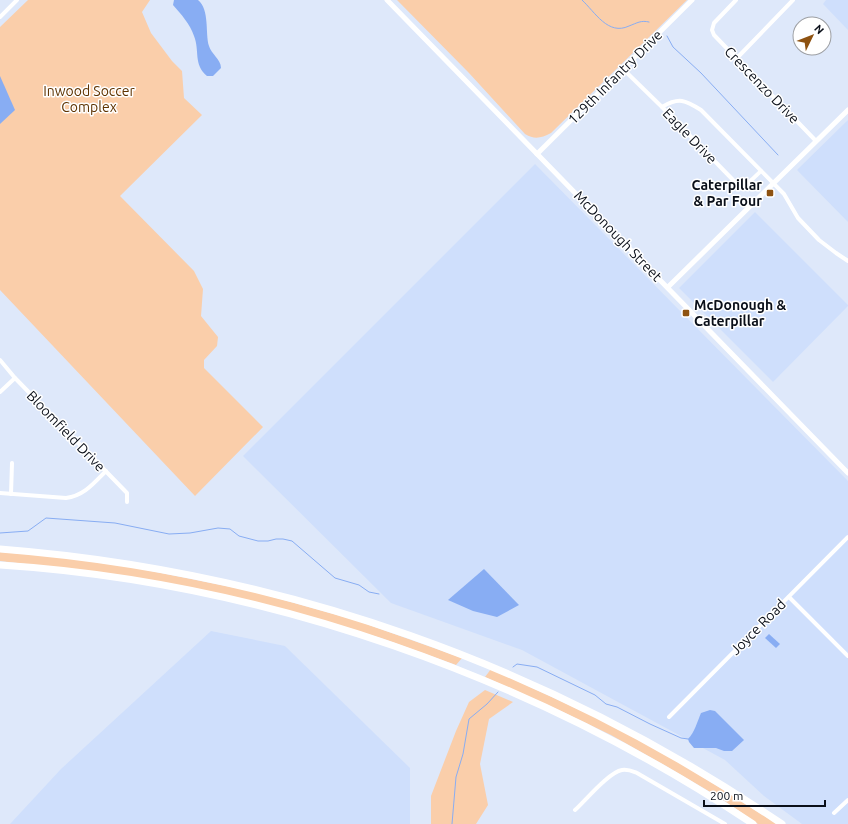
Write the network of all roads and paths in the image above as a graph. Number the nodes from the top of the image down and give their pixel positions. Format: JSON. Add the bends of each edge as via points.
{"nodes":[{"id":1,"x":17,"y":0,"type":"edge"},
{"id":2,"x":387,"y":0,"type":"edge"},
{"id":3,"x":692,"y":0,"type":"edge"},
{"id":4,"x":736,"y":0,"type":"edge"},
{"id":5,"x":794,"y":0,"type":"edge"},
{"id":6,"x":0,"y":17,"type":"edge"},
{"id":7,"x":737,"y":58,"type":"junction"},
{"id":8,"x":623,"y":69,"type":"junction"},
{"id":9,"x":662,"y":107,"type":"junction"},
{"id":10,"x":848,"y":110,"type":"edge"},
{"id":11,"x":816,"y":141,"type":"junction"},
{"id":12,"x":537,"y":154,"type":"junction"},
{"id":13,"x":761,"y":171,"type":"junction"},
{"id":14,"x":773,"y":183,"type":"junction"},
{"id":15,"x":848,"y":261,"type":"edge"},
{"id":16,"x":668,"y":287,"type":"junction"},
{"id":17,"x":0,"y":360,"type":"edge"},
{"id":18,"x":15,"y":378,"type":"junction"},
{"id":19,"x":0,"y":392,"type":"edge"},
{"id":20,"x":12,"y":463,"type":"dead end"},
{"id":21,"x":106,"y":471,"type":"junction"},
{"id":22,"x":848,"y":473,"type":"edge"},
{"id":23,"x":0,"y":493,"type":"edge"},
{"id":24,"x":11,"y":494,"type":"junction"},
{"id":25,"x":127,"y":502,"type":"dead end"},
{"id":26,"x":848,"y":537,"type":"edge"},
{"id":27,"x":0,"y":549,"type":"edge"},
{"id":28,"x":0,"y":565,"type":"edge"},
{"id":29,"x":789,"y":597,"type":"junction"},
{"id":30,"x":848,"y":656,"type":"edge"},
{"id":31,"x":669,"y":717,"type":"dead end"},
{"id":32,"x":848,"y":800,"type":"edge"},
{"id":33,"x":575,"y":810,"type":"dead end"},
{"id":34,"x":834,"y":813,"type":"dead end"},
{"id":35,"x":725,"y":824,"type":"edge"},
{"id":36,"x":753,"y":824,"type":"edge"},
{"id":37,"x":782,"y":824,"type":"edge"}],
"edges":[{"from":1,"to":6,"type":"street"},
{"from":2,"to":12,"type":"street","name":"McDonough Street"},
{"from":3,"to":8,"type":"street","name":"129th Infantry Drive"},
{"from":4,"to":7,"type":"street","name":"Crescenzo Drive","via":[[717,20],[712,30]]},
{"from":5,"to":7,"type":"street"},
{"from":7,"to":11,"type":"street","name":"Crescenzo Drive"},
{"from":8,"to":9,"type":"street","name":"Eagle Drive"},
{"from":8,"to":12,"type":"street","name":"129th Infantry Drive"},
{"from":9,"to":13,"type":"street","via":[[675,100],[697,107]]},
{"from":9,"to":13,"type":"street","name":"Eagle Drive","via":[[735,182],[748,183]]},
{"from":10,"to":11,"type":"street"},
{"from":11,"to":14,"type":"street"},
{"from":12,"to":16,"type":"street","name":"McDonough Street"},
{"from":13,"to":14,"type":"street"},
{"from":14,"to":15,"type":"street","via":[[784,194],[798,218],[826,246]]},
{"from":14,"to":16,"type":"street"},
{"from":16,"to":22,"type":"street","name":"McDonough Street"},
{"from":17,"to":18,"type":"street","name":"Bloomfield Drive"},
{"from":18,"to":19,"type":"street"},
{"from":18,"to":21,"type":"street","name":"Bloomfield Drive"},
{"from":20,"to":24,"type":"street"},
{"from":21,"to":24,"type":"street","via":[[86,491],[73,497]]},
{"from":21,"to":25,"type":"street","name":"Bloomfield Drive","via":[[127,493]]},
{"from":23,"to":24,"type":"street"},
{"from":26,"to":29,"type":"street","name":"Joyce Road"},
{"from":27,"to":37,"type":"highway","via":[[126,563],[241,585],[355,616],[465,655],[571,702],[650,743]]},
{"from":28,"to":36,"type":"highway","via":[[126,579],[243,602],[412,652],[546,708],[626,748],[679,777]]},
{"from":29,"to":30,"type":"street"},
{"from":29,"to":31,"type":"street","name":"Joyce Road"},
{"from":32,"to":34,"type":"street"},
{"from":33,"to":35,"type":"street","via":[[611,775],[628,769]]}]}
